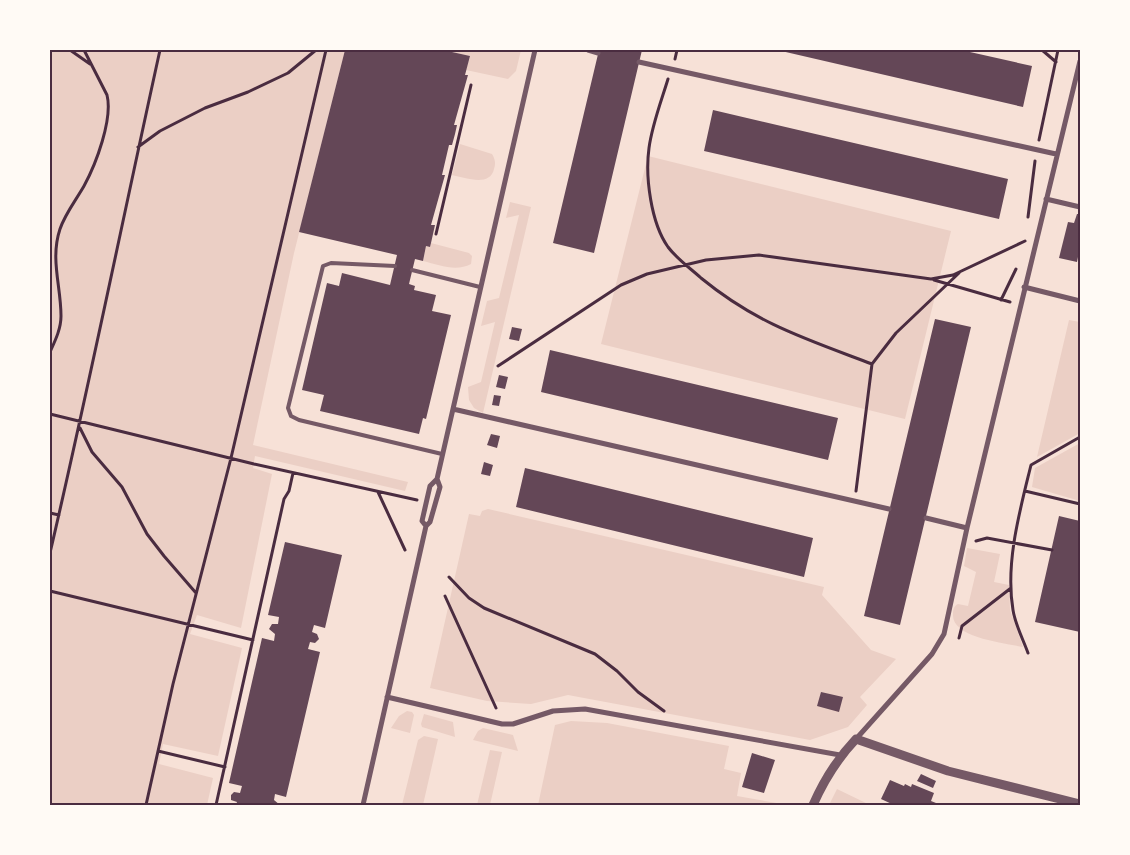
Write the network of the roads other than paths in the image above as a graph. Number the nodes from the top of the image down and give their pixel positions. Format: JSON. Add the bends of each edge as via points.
{"nodes":[{"id":1,"x":535,"y":50,"type":"edge"},
{"id":2,"x":588,"y":50,"type":"edge"},
{"id":3,"x":598,"y":52,"type":"dead end"},
{"id":4,"x":1080,"y":61,"type":"edge"},
{"id":5,"x":639,"y":62,"type":"dead end"},
{"id":6,"x":1072,"y":92,"type":"junction"},
{"id":7,"x":1080,"y":94,"type":"edge"},
{"id":8,"x":1056,"y":154,"type":"junction"},
{"id":9,"x":1046,"y":199,"type":"junction"},
{"id":10,"x":1080,"y":207,"type":"edge"},
{"id":11,"x":395,"y":266,"type":"dead end"},
{"id":12,"x":412,"y":270,"type":"dead end"},
{"id":13,"x":480,"y":287,"type":"junction"},
{"id":14,"x":1024,"y":288,"type":"junction"},
{"id":15,"x":1080,"y":301,"type":"edge"},
{"id":16,"x":453,"y":409,"type":"junction"},
{"id":17,"x":442,"y":454,"type":"junction"},
{"id":18,"x":437,"y":480,"type":"junction"},
{"id":19,"x":889,"y":509,"type":"dead end"},
{"id":20,"x":926,"y":518,"type":"dead end"},
{"id":21,"x":426,"y":526,"type":"junction"},
{"id":22,"x":967,"y":528,"type":"junction"},
{"id":23,"x":387,"y":697,"type":"junction"},
{"id":24,"x":856,"y":739,"type":"junction"},
{"id":25,"x":840,"y":755,"type":"junction"},
{"id":26,"x":1080,"y":804,"type":"edge"},
{"id":27,"x":362,"y":805,"type":"edge"},
{"id":28,"x":813,"y":805,"type":"edge"}],
"edges":[{"from":1,"to":13,"type":"street"},
{"from":2,"to":3,"type":"street"},
{"from":4,"to":6,"type":"street"},
{"from":5,"to":8,"type":"street"},
{"from":6,"to":7,"type":"street"},
{"from":6,"to":8,"type":"street"},
{"from":8,"to":9,"type":"street"},
{"from":9,"to":10,"type":"street"},
{"from":9,"to":14,"type":"street"},
{"from":11,"to":17,"type":"lane","via":[[331,263],[323,266],[288,408],[291,416],[299,420]]},
{"from":12,"to":13,"type":"lane"},
{"from":13,"to":16,"type":"street"},
{"from":14,"to":15,"type":"street"},
{"from":14,"to":22,"type":"street"},
{"from":16,"to":17,"type":"street"},
{"from":16,"to":19,"type":"street"},
{"from":17,"to":18,"type":"street"},
{"from":18,"to":21,"type":"street","via":[[440,487]]},
{"from":18,"to":21,"type":"street","via":[[430,486],[422,521]]},
{"from":20,"to":22,"type":"street"},
{"from":21,"to":23,"type":"street"},
{"from":22,"to":24,"type":"street","via":[[944,634],[932,654]]},
{"from":23,"to":25,"type":"street","via":[[502,724],[513,724],[553,711],[585,709]]},
{"from":23,"to":27,"type":"street"},
{"from":24,"to":25,"type":"street"},
{"from":24,"to":26,"type":"street","via":[[948,770]]},
{"from":25,"to":28,"type":"street"}]}
